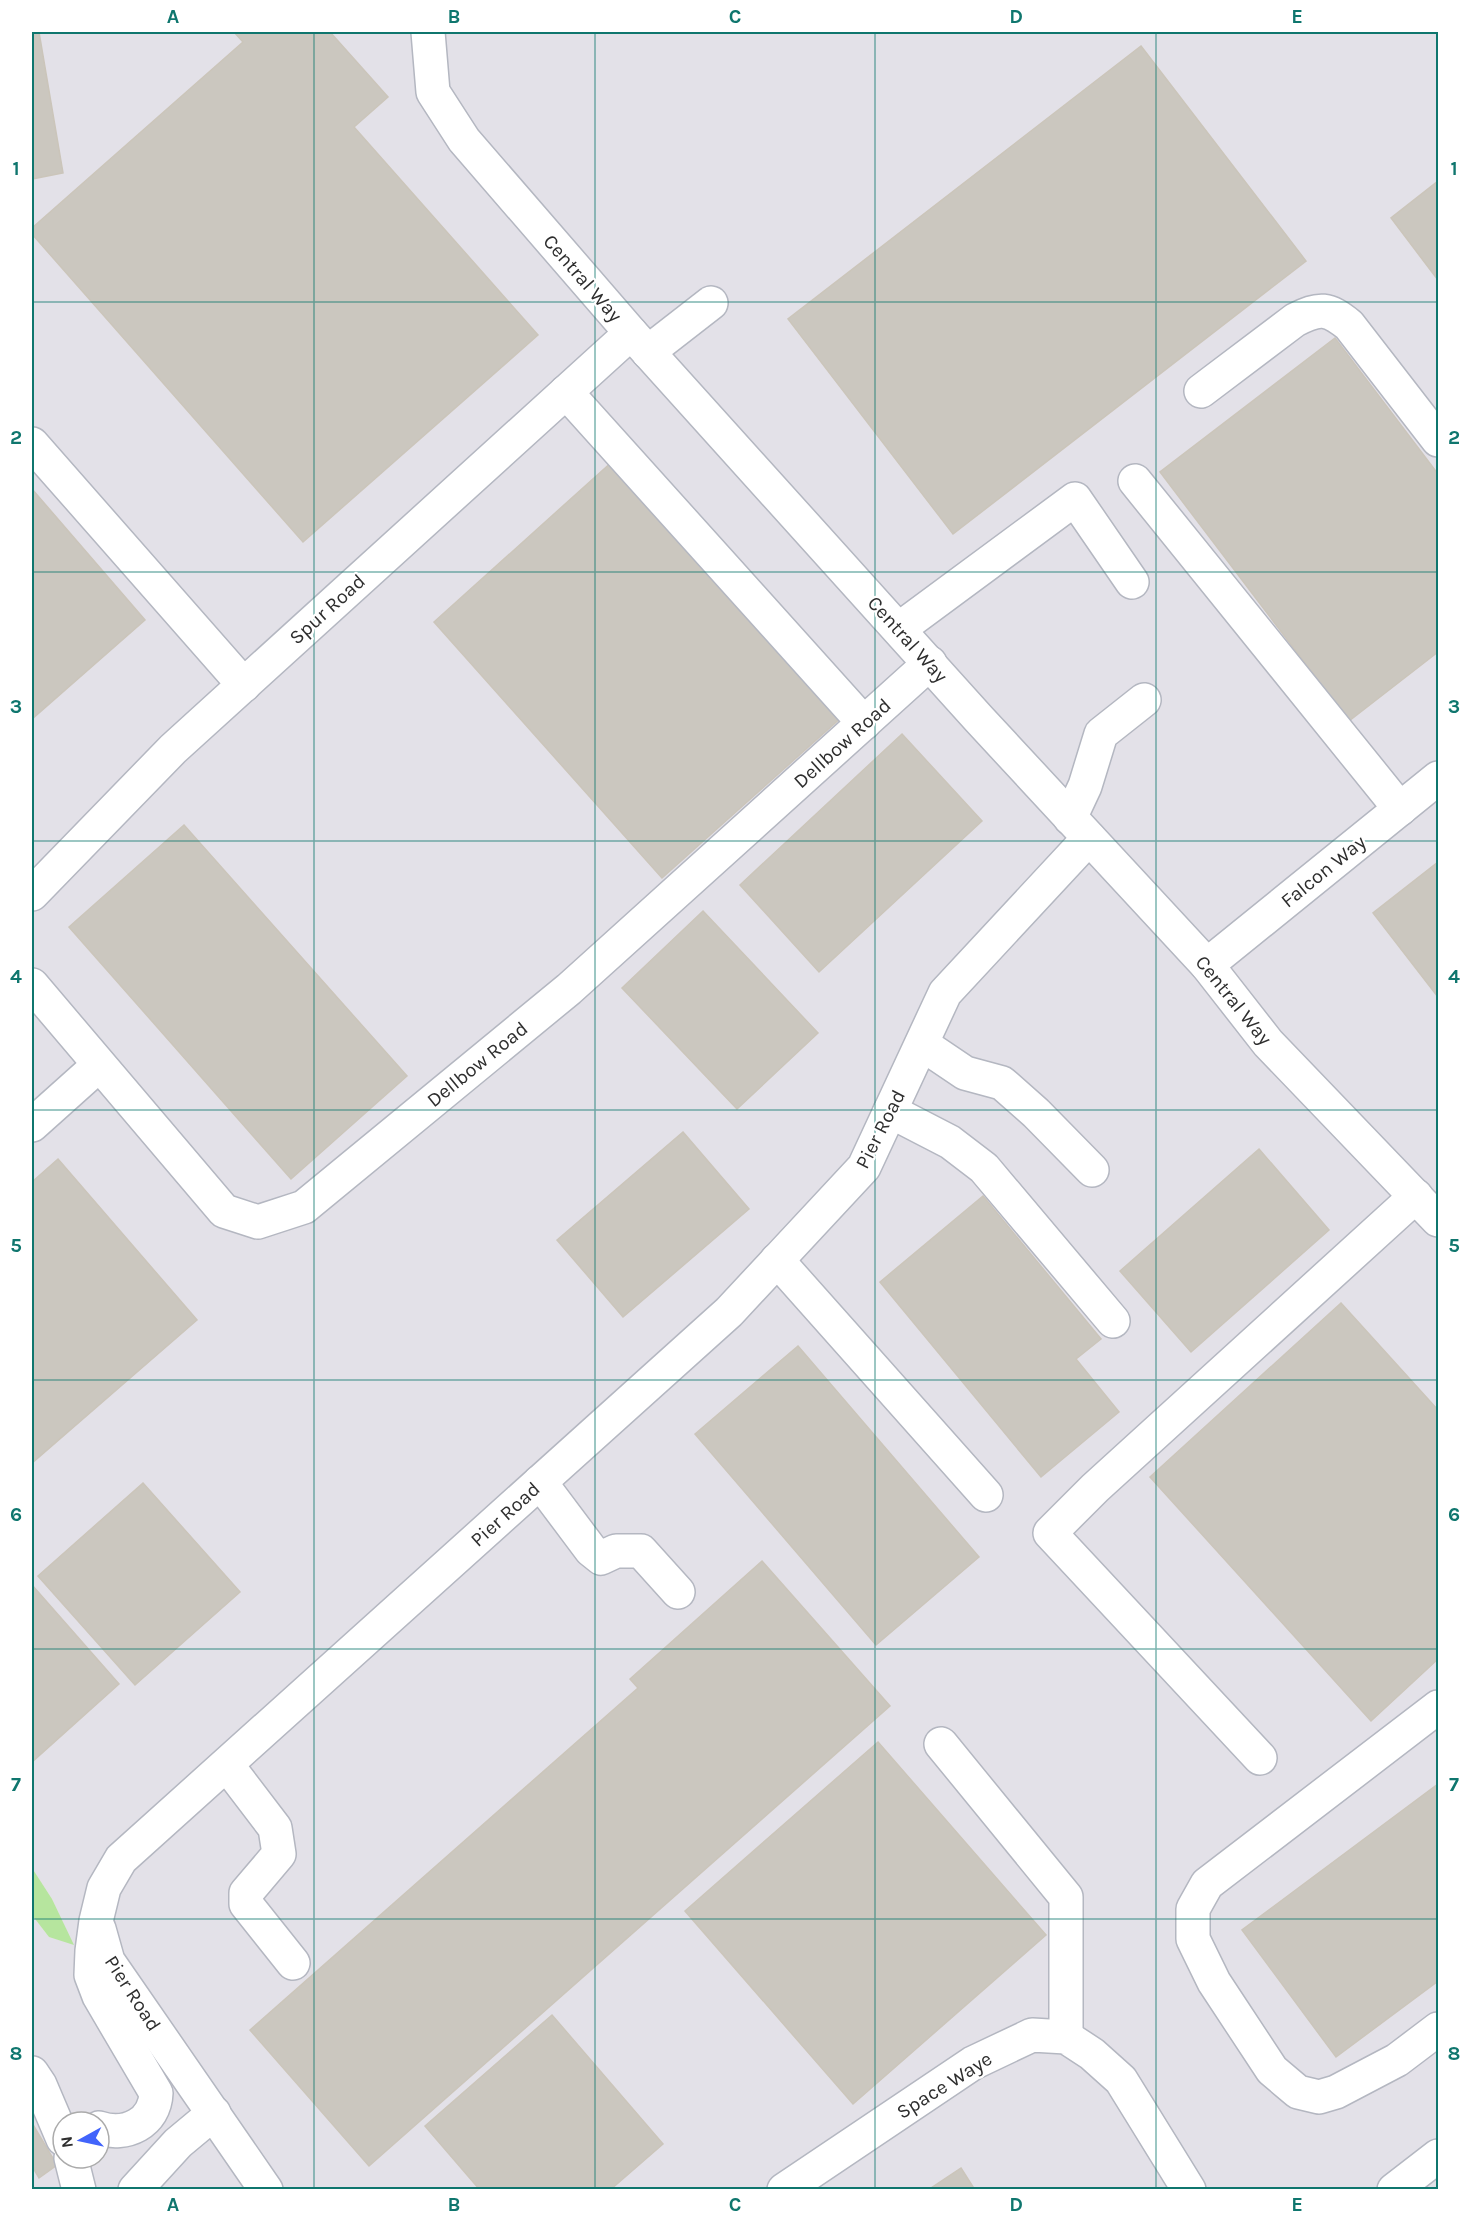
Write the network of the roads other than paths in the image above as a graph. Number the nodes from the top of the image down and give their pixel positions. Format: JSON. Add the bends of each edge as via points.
{"nodes":[{"id":1,"x":428,"y":32,"type":"edge"},
{"id":2,"x":711,"y":303,"type":"dead end"},
{"id":3,"x":639,"y":342,"type":"junction"},
{"id":4,"x":1201,"y":391,"type":"dead end"},
{"id":5,"x":566,"y":392,"type":"junction"},
{"id":6,"x":1438,"y":440,"type":"edge"},
{"id":7,"x":32,"y":444,"type":"edge"},
{"id":8,"x":1135,"y":481,"type":"dead end"},
{"id":9,"x":1132,"y":582,"type":"dead end"},
{"id":10,"x":899,"y":629,"type":"junction"},
{"id":11,"x":930,"y":663,"type":"junction"},
{"id":12,"x":244,"y":685,"type":"junction"},
{"id":13,"x":1144,"y":700,"type":"dead end"},
{"id":14,"x":864,"y":723,"type":"junction"},
{"id":15,"x":1438,"y":778,"type":"edge"},
{"id":16,"x":1400,"y":809,"type":"junction"},
{"id":17,"x":1080,"y":828,"type":"junction"},
{"id":18,"x":32,"y":894,"type":"edge"},
{"id":19,"x":1207,"y":965,"type":"junction"},
{"id":20,"x":32,"y":985,"type":"edge"},
{"id":21,"x":922,"y":1044,"type":"junction"},
{"id":22,"x":99,"y":1065,"type":"junction"},
{"id":23,"x":890,"y":1111,"type":"junction"},
{"id":24,"x":32,"y":1125,"type":"edge"},
{"id":25,"x":1092,"y":1170,"type":"dead end"},
{"id":26,"x":1416,"y":1196,"type":"junction"},
{"id":27,"x":1438,"y":1220,"type":"edge"},
{"id":28,"x":777,"y":1260,"type":"junction"},
{"id":29,"x":1113,"y":1321,"type":"dead end"},
{"id":30,"x":540,"y":1482,"type":"junction"},
{"id":31,"x":986,"y":1495,"type":"dead end"},
{"id":32,"x":678,"y":1592,"type":"dead end"},
{"id":33,"x":1438,"y":1707,"type":"edge"},
{"id":34,"x":941,"y":1744,"type":"dead end"},
{"id":35,"x":1260,"y":1758,"type":"dead end"},
{"id":36,"x":227,"y":1765,"type":"junction"},
{"id":37,"x":96,"y":1921,"type":"junction"},
{"id":38,"x":293,"y":1963,"type":"dead end"},
{"id":39,"x":1438,"y":2029,"type":"edge"},
{"id":40,"x":1066,"y":2037,"type":"junction"},
{"id":41,"x":36,"y":2079,"type":"edge"},
{"id":42,"x":75,"y":2110,"type":"edge"},
{"id":43,"x":51,"y":2112,"type":"edge"},
{"id":44,"x":214,"y":2113,"type":"junction"},
{"id":45,"x":111,"y":2131,"type":"edge"},
{"id":46,"x":1438,"y":2156,"type":"edge"},
{"id":47,"x":74,"y":2170,"type":"edge"},
{"id":48,"x":79,"y":2190,"type":"edge"},
{"id":49,"x":135,"y":2190,"type":"edge"},
{"id":50,"x":266,"y":2190,"type":"edge"},
{"id":51,"x":784,"y":2190,"type":"edge"},
{"id":52,"x":1189,"y":2190,"type":"edge"},
{"id":53,"x":1394,"y":2190,"type":"edge"}],
"edges":[{"from":1,"to":3,"type":"street","name":"Central Way","via":[[432,92],[464,140]]},
{"from":2,"to":3,"type":"street","name":"Spur Road"},
{"from":3,"to":5,"type":"street","name":"Spur Road"},
{"from":3,"to":10,"type":"street","name":"Central Way"},
{"from":4,"to":6,"type":"street","via":[[1295,320],[1309,313],[1334,313],[1349,325]]},
{"from":5,"to":12,"type":"street","name":"Spur Road"},
{"from":5,"to":14,"type":"street"},
{"from":7,"to":12,"type":"street"},
{"from":8,"to":16,"type":"street"},
{"from":9,"to":10,"type":"street","via":[[1074,499]]},
{"from":10,"to":11,"type":"street","name":"Central Way"},
{"from":11,"to":14,"type":"street","name":"Dellbow Road"},
{"from":11,"to":17,"type":"street","name":"Central Way"},
{"from":12,"to":18,"type":"street","name":"Spur Road","via":[[173,749]]},
{"from":13,"to":17,"type":"street","name":"Pier Road","via":[[1101,734],[1085,786]]},
{"from":14,"to":22,"type":"street","name":"Dellbow Road","via":[[569,989],[304,1208],[258,1221],[224,1211]]},
{"from":15,"to":16,"type":"street","name":"Falcon Way"},
{"from":16,"to":19,"type":"street","name":"Falcon Way"},
{"from":17,"to":19,"type":"street","name":"Central Way"},
{"from":17,"to":21,"type":"street","name":"Pier Road","via":[[945,993]]},
{"from":19,"to":26,"type":"street","name":"Central Way","via":[[1268,1043]]},
{"from":20,"to":22,"type":"street","name":"Dellbow Road"},
{"from":21,"to":23,"type":"street","name":"Pier Road"},
{"from":21,"to":25,"type":"street","via":[[965,1072],[1002,1083]]},
{"from":22,"to":24,"type":"street"},
{"from":23,"to":28,"type":"street","name":"Pier Road","via":[[864,1167]]},
{"from":23,"to":29,"type":"street","via":[[950,1142],[984,1168]]},
{"from":26,"to":27,"type":"street","name":"Central Way"},
{"from":26,"to":35,"type":"street","via":[[1050,1533]]},
{"from":28,"to":30,"type":"street","name":"Pier Road","via":[[729,1312]]},
{"from":28,"to":31,"type":"street"},
{"from":30,"to":32,"type":"street","via":[[601,1558],[616,1551],[641,1551]]},
{"from":30,"to":36,"type":"street","name":"Pier Road"},
{"from":33,"to":39,"type":"street","via":[[1207,1884],[1193,1909],[1193,1939],[1214,1982],[1272,2070],[1298,2091],[1319,2097],[1336,2092],[1397,2060]]},
{"from":34,"to":40,"type":"street","via":[[1066,1897]]},
{"from":36,"to":37,"type":"street","name":"Pier Road","via":[[121,1859],[105,1888]]},
{"from":36,"to":38,"type":"street","via":[[275,1828],[279,1854],[246,1893],[246,1904]]},
{"from":37,"to":44,"type":"street","name":"Pier Road","via":[[108,1961]]},
{"from":37,"to":45,"type":"street","via":[[91,1975],[99,1996],[156,2093],[148,2117],[137,2127]]},
{"from":40,"to":51,"type":"street","name":"Space Waye","via":[[1032,2035],[974,2063]]},
{"from":40,"to":52,"type":"street","name":"Space Waye","via":[[1121,2080]]},
{"from":41,"to":42,"type":"street"},
{"from":41,"to":43,"type":"street"},
{"from":44,"to":49,"type":"street","via":[[178,2143]]},
{"from":44,"to":50,"type":"street","name":"Pier Road"},
{"from":46,"to":53,"type":"street"},
{"from":47,"to":48,"type":"street"}]}
